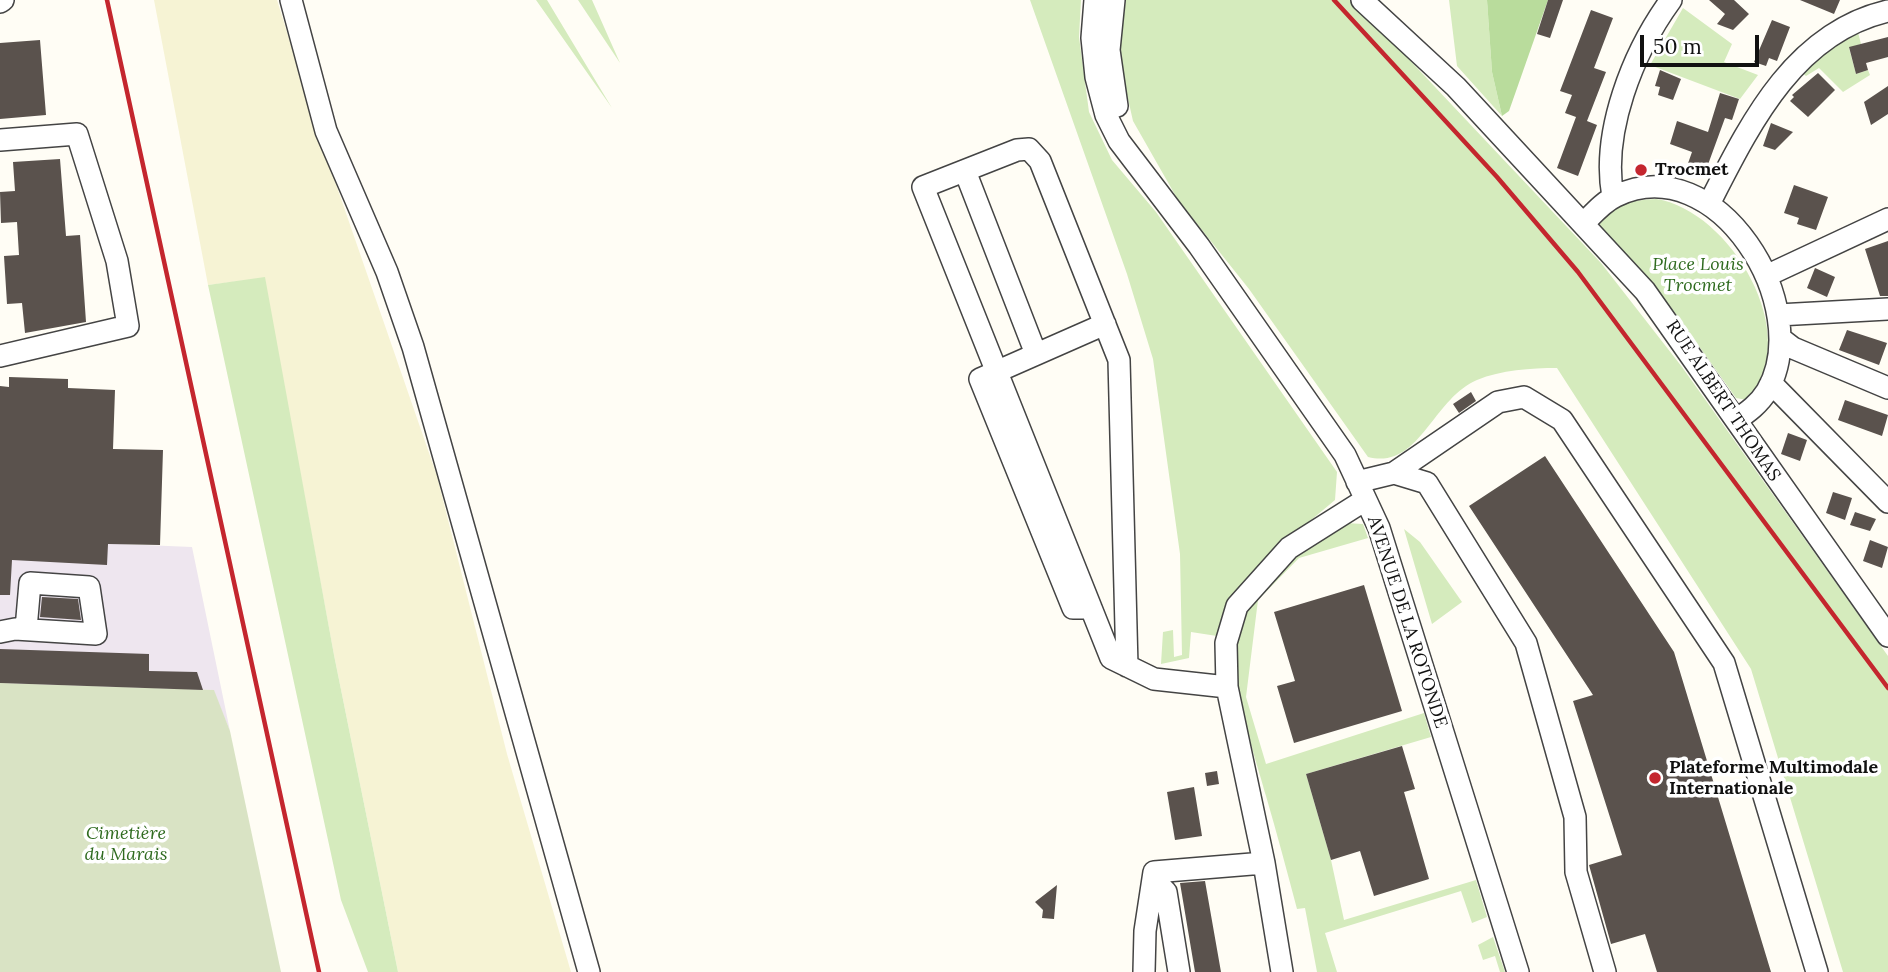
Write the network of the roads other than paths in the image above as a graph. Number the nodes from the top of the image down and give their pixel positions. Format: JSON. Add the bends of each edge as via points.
{"nodes":[{"id":1,"x":290,"y":0,"type":"edge"},
{"id":2,"x":1095,"y":0,"type":"edge"},
{"id":3,"x":1114,"y":0,"type":"edge"},
{"id":4,"x":1362,"y":0,"type":"edge"},
{"id":5,"x":1381,"y":0,"type":"edge"},
{"id":6,"x":1671,"y":0,"type":"edge"},
{"id":7,"x":1888,"y":11,"type":"edge"},
{"id":8,"x":1456,"y":87,"type":"junction"},
{"id":9,"x":0,"y":140,"type":"edge"},
{"id":10,"x":965,"y":170,"type":"junction"},
{"id":11,"x":1613,"y":197,"type":"junction"},
{"id":12,"x":1164,"y":198,"type":"junction"},
{"id":13,"x":1709,"y":204,"type":"junction"},
{"id":14,"x":1888,"y":219,"type":"edge"},
{"id":15,"x":1583,"y":224,"type":"junction"},
{"id":16,"x":1766,"y":276,"type":"junction"},
{"id":17,"x":1888,"y":309,"type":"edge"},
{"id":18,"x":1778,"y":316,"type":"junction"},
{"id":19,"x":1105,"y":324,"type":"junction"},
{"id":20,"x":1780,"y":338,"type":"junction"},
{"id":21,"x":1036,"y":354,"type":"junction"},
{"id":22,"x":0,"y":356,"type":"edge"},
{"id":23,"x":997,"y":372,"type":"junction"},
{"id":24,"x":1774,"y":374,"type":"junction"},
{"id":25,"x":1888,"y":390,"type":"edge"},
{"id":26,"x":1736,"y":420,"type":"junction"},
{"id":27,"x":1394,"y":474,"type":"junction"},
{"id":28,"x":1361,"y":491,"type":"junction"},
{"id":29,"x":1888,"y":502,"type":"edge"},
{"id":30,"x":26,"y":629,"type":"dead end"},
{"id":31,"x":0,"y":632,"type":"edge"},
{"id":32,"x":1888,"y":636,"type":"edge"},
{"id":33,"x":1127,"y":666,"type":"junction"},
{"id":34,"x":1227,"y":687,"type":"junction"},
{"id":35,"x":1264,"y":863,"type":"junction"},
{"id":36,"x":1153,"y":879,"type":"junction"},
{"id":37,"x":589,"y":972,"type":"edge"},
{"id":38,"x":1144,"y":972,"type":"edge"},
{"id":39,"x":1179,"y":972,"type":"edge"},
{"id":40,"x":1282,"y":972,"type":"edge"},
{"id":41,"x":1518,"y":972,"type":"edge"},
{"id":42,"x":1605,"y":972,"type":"edge"},
{"id":43,"x":1817,"y":972,"type":"edge"}],
"edges":[{"from":1,"to":37,"type":"street","via":[[326,131],[387,272],[413,347]]},
{"from":2,"to":12,"type":"street","name":"AVENUE DE LA ROTONDE","via":[[1094,57],[1106,115],[1119,141]]},
{"from":3,"to":12,"type":"street","name":"AVENUE DE LA ROTONDE","via":[[1109,50],[1117,106],[1132,146]]},
{"from":4,"to":8,"type":"street","name":"RUE ALBERT THOMAS"},
{"from":5,"to":8,"type":"street","name":"RUE ALBERT THOMAS"},
{"from":6,"to":11,"type":"street","via":[[1646,40],[1623,100],[1610,161]]},
{"from":7,"to":13,"type":"street","via":[[1832,36],[1786,76],[1753,118]]},
{"from":8,"to":15,"type":"street","name":"RUE ALBERT THOMAS"},
{"from":9,"to":22,"type":"street","via":[[77,134],[117,261],[128,326]]},
{"from":10,"to":19,"type":"street","via":[[1017,150],[1029,149],[1040,161]]},
{"from":10,"to":21,"type":"street"},
{"from":10,"to":23,"type":"street","via":[[923,187]]},
{"from":11,"to":13,"type":"street","via":[[1640,188],[1667,188]]},
{"from":11,"to":15,"type":"street"},
{"from":12,"to":28,"type":"street","name":"AVENUE DE LA ROTONDE","via":[[1345,455]]},
{"from":13,"to":16,"type":"street","via":[[1730,223]]},
{"from":14,"to":16,"type":"street"},
{"from":15,"to":26,"type":"street","name":"RUE ALBERT THOMAS","via":[[1658,307]]},
{"from":16,"to":18,"type":"street"},
{"from":17,"to":18,"type":"street"},
{"from":18,"to":20,"type":"street"},
{"from":19,"to":21,"type":"street"},
{"from":19,"to":33,"type":"street","via":[[1119,360]]},
{"from":20,"to":24,"type":"street"},
{"from":20,"to":25,"type":"street"},
{"from":21,"to":23,"type":"street"},
{"from":23,"to":33,"type":"street","via":[[1111,658]]},
{"from":24,"to":25,"type":"street","via":[[1788,362]]},
{"from":24,"to":26,"type":"street","via":[[1754,407]]},
{"from":24,"to":29,"type":"street"},
{"from":26,"to":32,"type":"street","name":"RUE ALBERT THOMAS"},
{"from":27,"to":28,"type":"street"},
{"from":27,"to":42,"type":"street","via":[[1427,483],[1526,643],[1575,817],[1576,872]]},
{"from":27,"to":43,"type":"street","via":[[1498,402],[1524,397],[1562,420],[1724,663]]},
{"from":28,"to":34,"type":"street","via":[[1289,548],[1237,606],[1227,643]]},
{"from":28,"to":41,"type":"street","name":"AVENUE DE LA ROTONDE","via":[[1379,528]]},
{"from":30,"to":31,"type":"street"},
{"from":33,"to":34,"type":"street","via":[[1154,679]]},
{"from":34,"to":35,"type":"street"},
{"from":35,"to":36,"type":"street","via":[[1154,872]]},
{"from":35,"to":40,"type":"street"},
{"from":36,"to":38,"type":"street"},
{"from":36,"to":39,"type":"street","via":[[1166,892]]}]}
